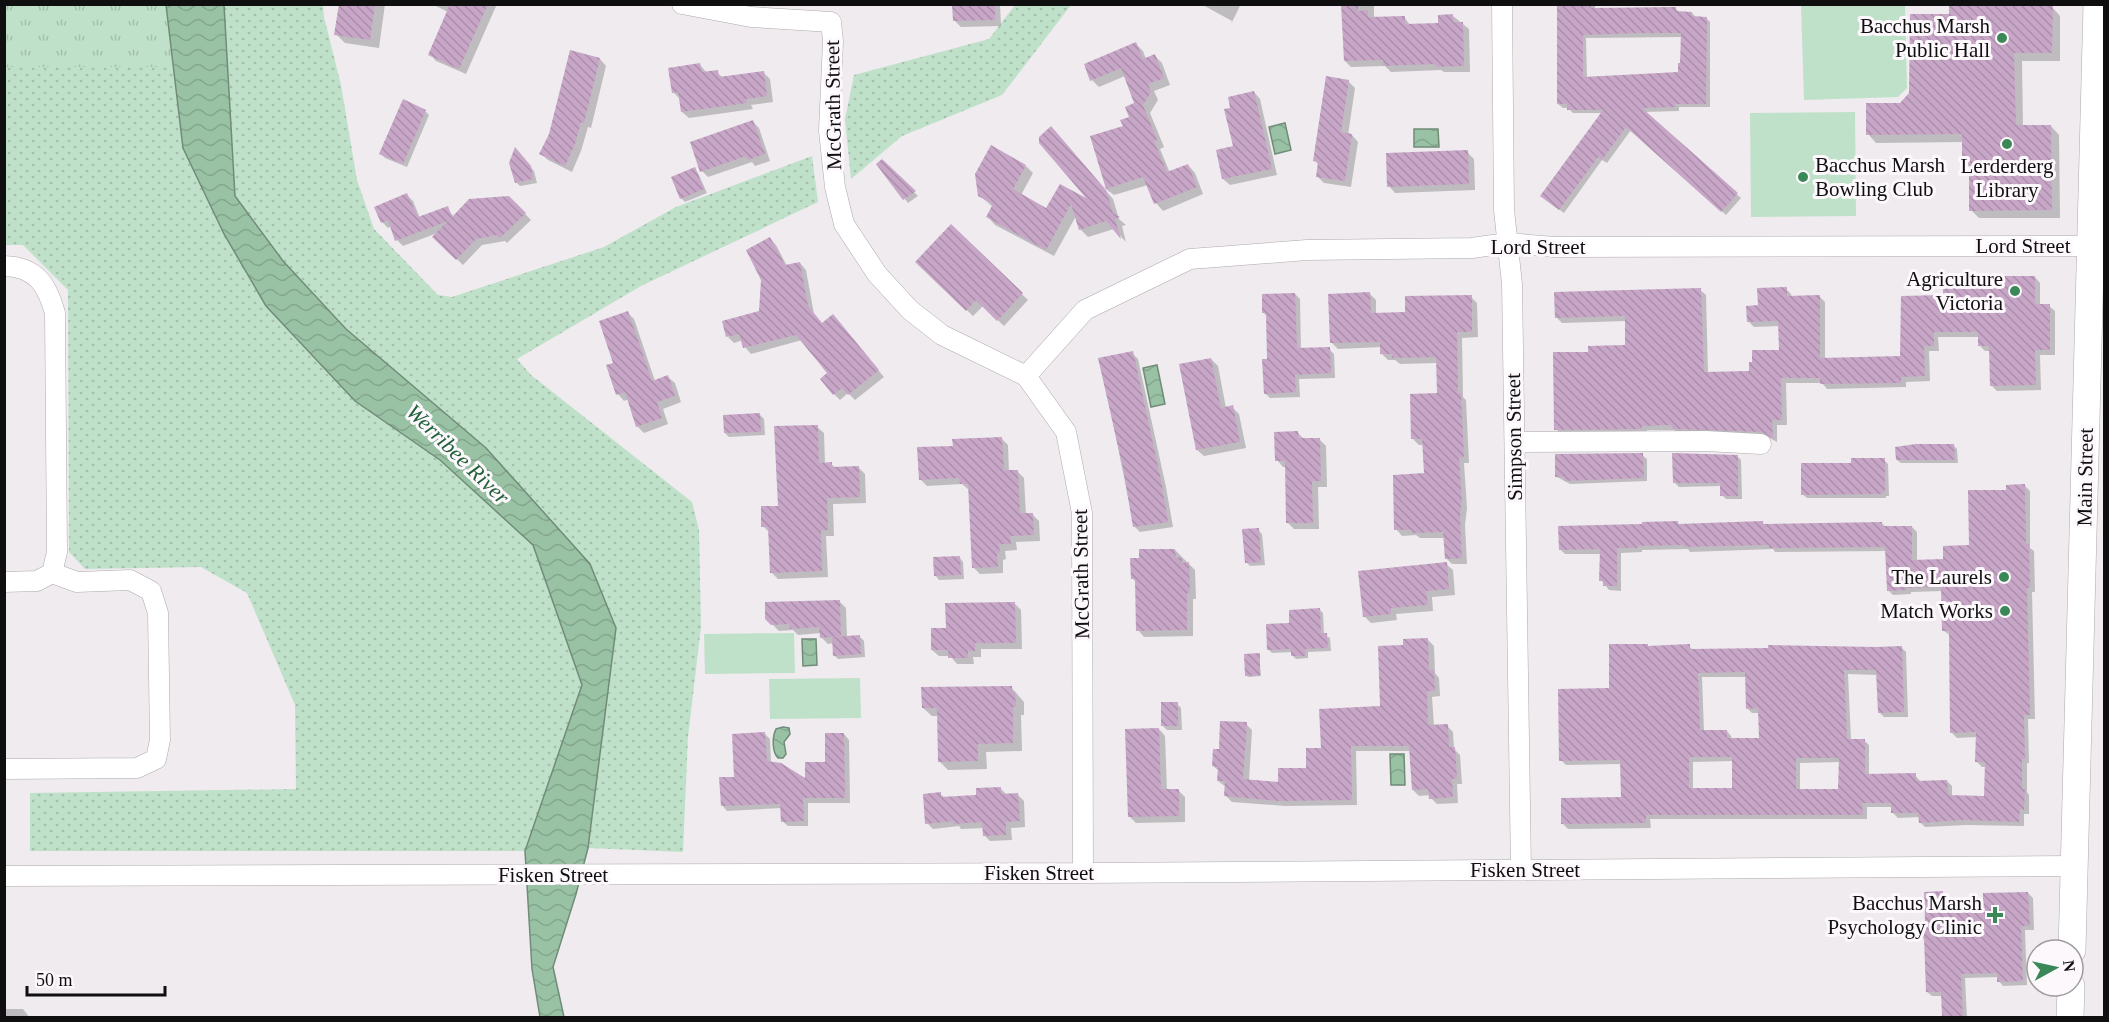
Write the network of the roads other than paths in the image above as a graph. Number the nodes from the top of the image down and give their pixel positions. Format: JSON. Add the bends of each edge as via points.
{"nodes":[{"id":1,"x":682,"y":4,"type":"edge"},
{"id":2,"x":1502,"y":4,"type":"edge"},
{"id":3,"x":2097,"y":4,"type":"edge"},
{"id":4,"x":1507,"y":243,"type":"junction"},
{"id":5,"x":2091,"y":246,"type":"junction"},
{"id":6,"x":4,"y":266,"type":"edge"},
{"id":7,"x":1026,"y":376,"type":"junction"},
{"id":8,"x":1515,"y":442,"type":"junction"},
{"id":9,"x":1761,"y":444,"type":"dead end"},
{"id":10,"x":52,"y":573,"type":"junction"},
{"id":11,"x":4,"y":582,"type":"edge"},
{"id":12,"x":4,"y":769,"type":"edge"},
{"id":13,"x":2074,"y":866,"type":"junction"},
{"id":14,"x":1521,"y":870,"type":"junction"},
{"id":15,"x":1083,"y":873,"type":"junction"},
{"id":16,"x":4,"y":876,"type":"edge"},
{"id":17,"x":2072,"y":938,"type":"edge"},
{"id":18,"x":2071,"y":998,"type":"edge"},
{"id":19,"x":2070,"y":1017,"type":"edge"}],
"edges":[{"from":1,"to":7,"type":"street","name":"McGrath Street","via":[[751,16],[831,22],[829,131],[844,224],[877,274],[910,310],[942,335]]},
{"from":2,"to":4,"type":"street","name":"Simpson Street"},
{"from":3,"to":5,"type":"main road","name":"Main Street"},
{"from":4,"to":5,"type":"street","name":"Lord Street","via":[[1555,247]]},
{"from":4,"to":7,"type":"street","name":"Lord Street","via":[[1472,248],[1307,250],[1190,259],[1085,310]]},
{"from":4,"to":8,"type":"street","name":"Simpson Street","via":[[1512,284]]},
{"from":5,"to":13,"type":"main road","name":"Main Street"},
{"from":6,"to":10,"type":"street","via":[[36,275],[49,292],[55,313],[57,552]]},
{"from":7,"to":15,"type":"street","name":"McGrath Street","via":[[1066,432],[1082,513]]},
{"from":8,"to":9,"type":"street"},
{"from":8,"to":14,"type":"street","name":"Simpson Street"},
{"from":10,"to":11,"type":"street","via":[[37,581]]},
{"from":10,"to":12,"type":"street","via":[[77,582],[130,580],[151,591],[158,613],[160,740],[156,759],[137,768]]},
{"from":13,"to":14,"type":"street","name":"Fisken Street"},
{"from":13,"to":17,"type":"main road","name":"Main Street"},
{"from":14,"to":15,"type":"street","name":"Fisken Street"},
{"from":15,"to":16,"type":"street","name":"Fisken Street"},
{"from":18,"to":19,"type":"main road"}]}
